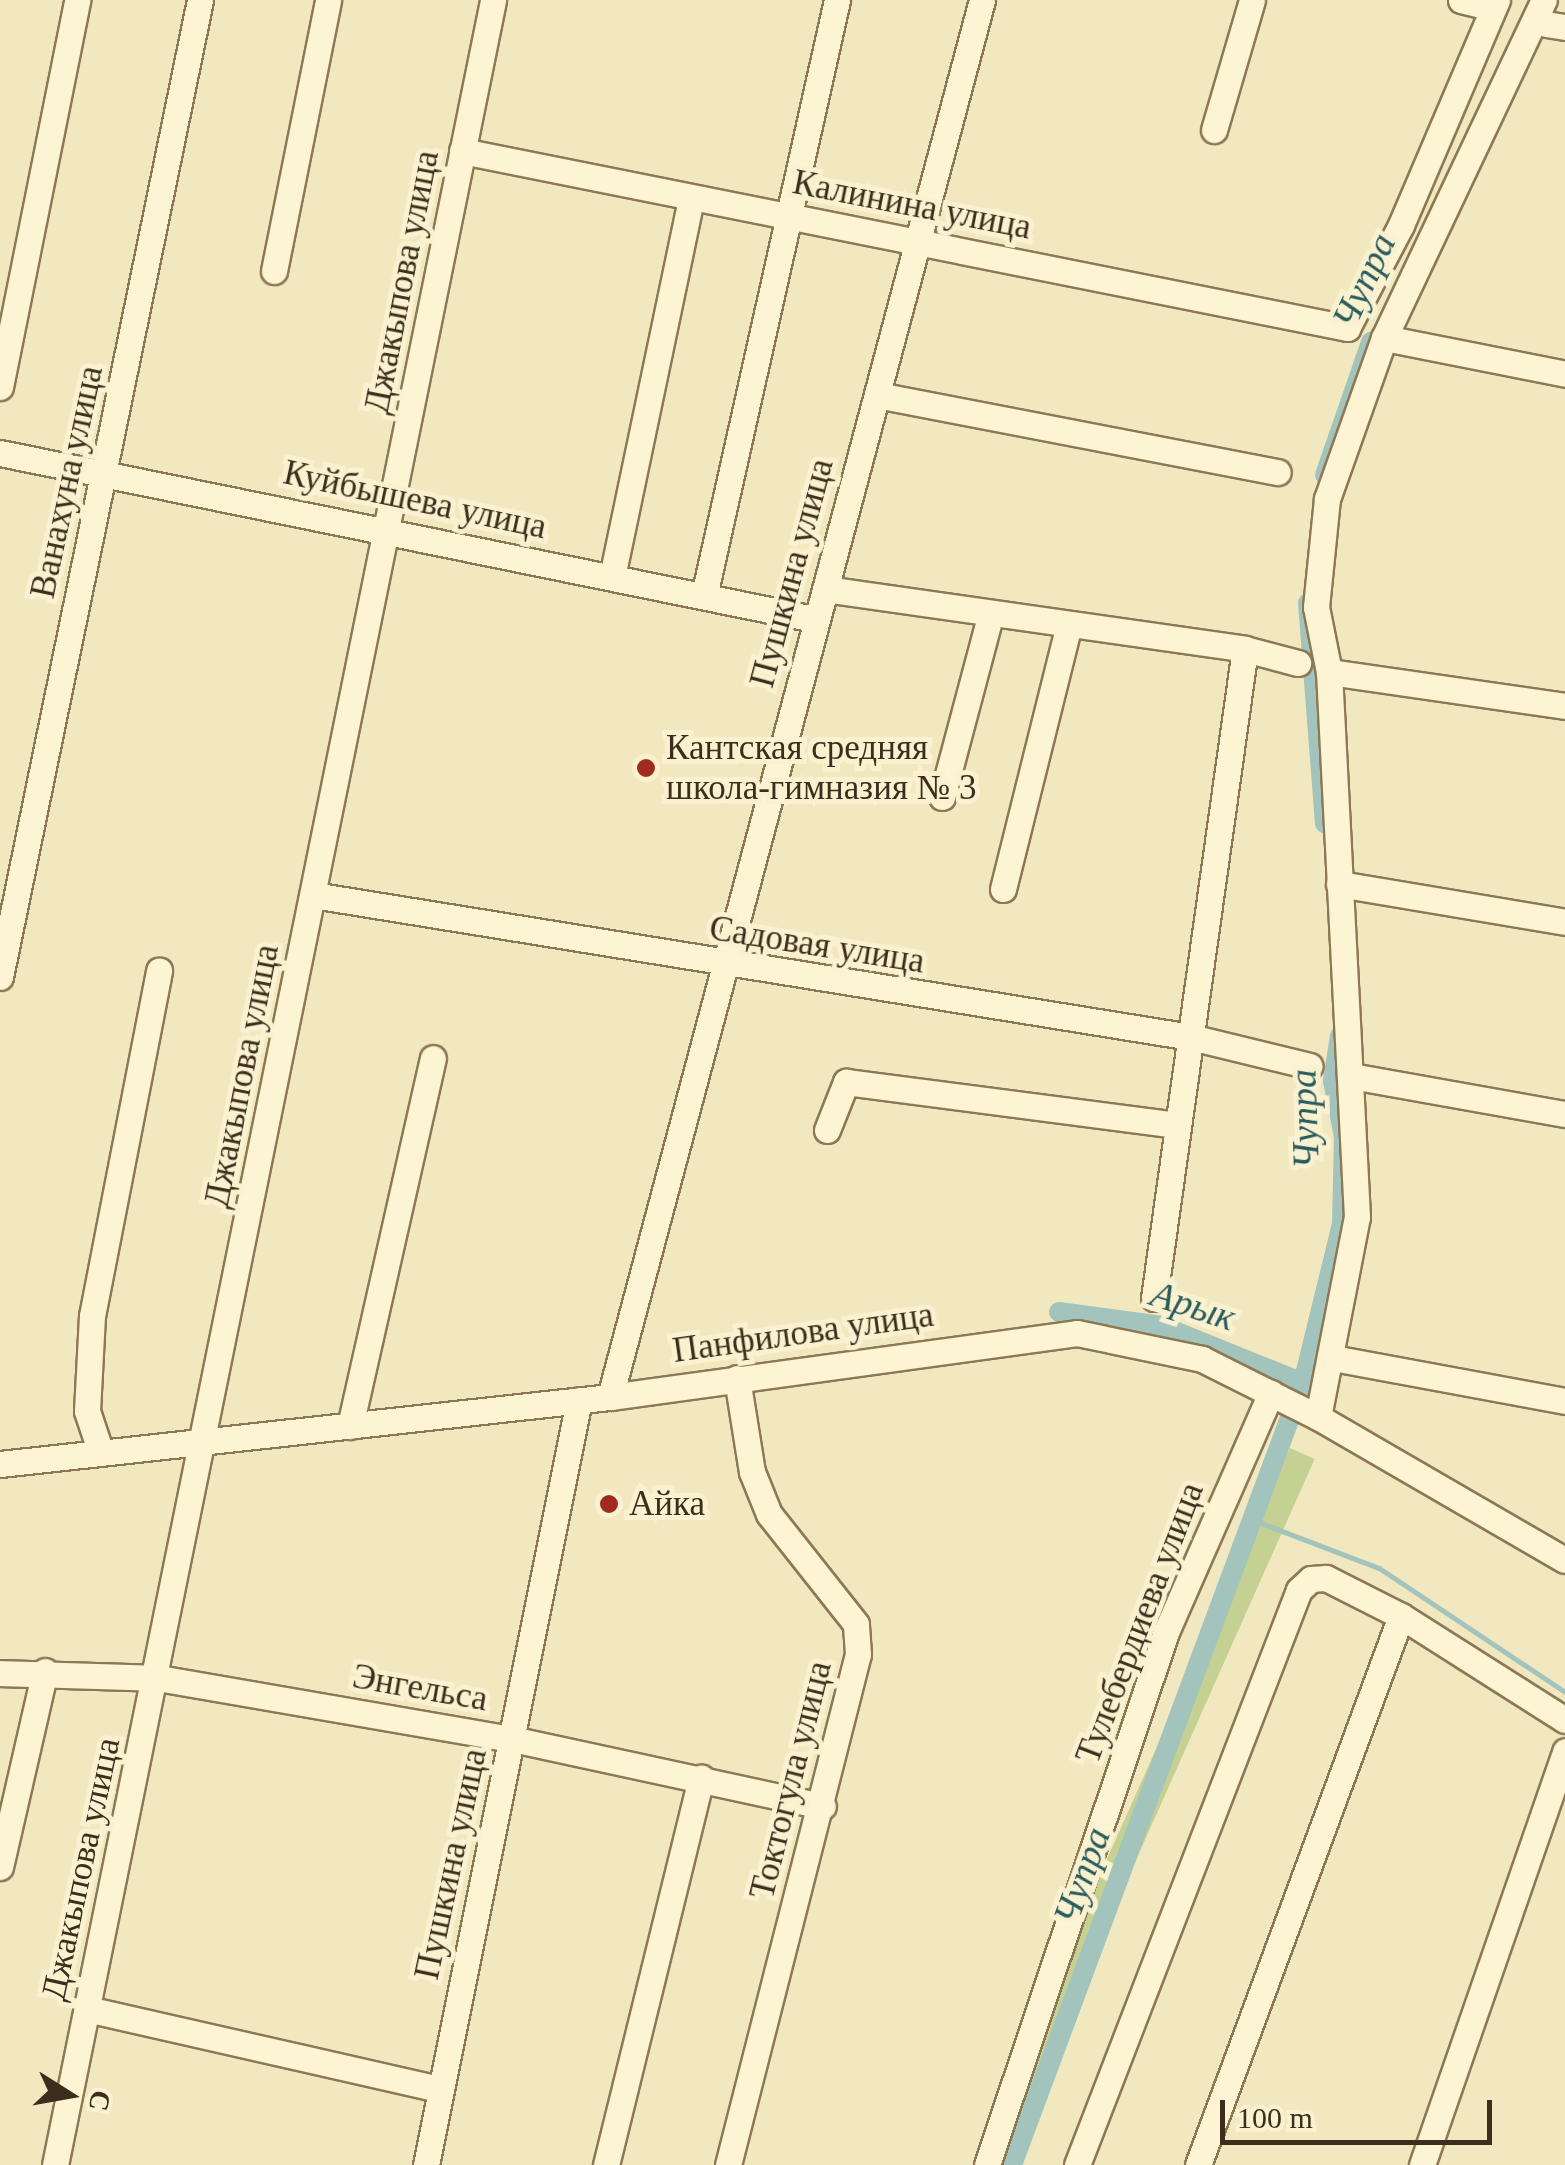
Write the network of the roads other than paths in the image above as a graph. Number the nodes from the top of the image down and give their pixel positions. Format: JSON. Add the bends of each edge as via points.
{"nodes":[{"id":1,"x":77,"y":0,"type":"edge"},
{"id":2,"x":200,"y":0,"type":"edge"},
{"id":3,"x":328,"y":0,"type":"edge"},
{"id":4,"x":493,"y":0,"type":"edge"},
{"id":5,"x":838,"y":0,"type":"edge"},
{"id":6,"x":982,"y":0,"type":"edge"},
{"id":7,"x":1252,"y":0,"type":"edge"},
{"id":8,"x":1461,"y":0,"type":"edge"},
{"id":9,"x":1495,"y":4,"type":"edge"},
{"id":10,"x":1551,"y":17,"type":"edge"},
{"id":11,"x":1214,"y":130,"type":"dead end"},
{"id":12,"x":462,"y":151,"type":"junction"},
{"id":13,"x":691,"y":198,"type":"junction"},
{"id":14,"x":791,"y":216,"type":"junction"},
{"id":15,"x":918,"y":241,"type":"junction"},
{"id":16,"x":274,"y":271,"type":"dead end"},
{"id":17,"x":1384,"y":338,"type":"junction"},
{"id":18,"x":1565,"y":374,"type":"edge"},
{"id":19,"x":0,"y":387,"type":"edge"},
{"id":20,"x":877,"y":394,"type":"junction"},
{"id":21,"x":1,"y":456,"type":"edge"},
{"id":22,"x":106,"y":472,"type":"junction"},
{"id":23,"x":1278,"y":472,"type":"dead end"},
{"id":24,"x":390,"y":531,"type":"junction"},
{"id":25,"x":612,"y":576,"type":"junction"},
{"id":26,"x":825,"y":589,"type":"junction"},
{"id":27,"x":704,"y":596,"type":"junction"},
{"id":28,"x":992,"y":613,"type":"junction"},
{"id":29,"x":814,"y":618,"type":"junction"},
{"id":30,"x":1069,"y":624,"type":"junction"},
{"id":31,"x":1246,"y":649,"type":"junction"},
{"id":32,"x":1298,"y":663,"type":"dead end"},
{"id":33,"x":1329,"y":672,"type":"junction"},
{"id":34,"x":1565,"y":706,"type":"edge"},
{"id":35,"x":942,"y":797,"type":"dead end"},
{"id":36,"x":1340,"y":884,"type":"junction"},
{"id":37,"x":1003,"y":889,"type":"dead end"},
{"id":38,"x":313,"y":895,"type":"junction"},
{"id":39,"x":1565,"y":922,"type":"edge"},
{"id":40,"x":724,"y":966,"type":"junction"},
{"id":41,"x":159,"y":970,"type":"dead end"},
{"id":42,"x":0,"y":978,"type":"edge"},
{"id":43,"x":1191,"y":1037,"type":"junction"},
{"id":44,"x":433,"y":1058,"type":"dead end"},
{"id":45,"x":1310,"y":1066,"type":"dead end"},
{"id":46,"x":1351,"y":1076,"type":"junction"},
{"id":47,"x":1565,"y":1114,"type":"edge"},
{"id":48,"x":1177,"y":1125,"type":"junction"},
{"id":49,"x":827,"y":1130,"type":"dead end"},
{"id":50,"x":1154,"y":1298,"type":"dead end"},
{"id":51,"x":1332,"y":1358,"type":"junction"},
{"id":52,"x":736,"y":1378,"type":"junction"},
{"id":53,"x":1271,"y":1393,"type":"junction"},
{"id":54,"x":610,"y":1397,"type":"junction"},
{"id":55,"x":579,"y":1400,"type":"junction"},
{"id":56,"x":1565,"y":1401,"type":"edge"},
{"id":57,"x":1318,"y":1418,"type":"junction"},
{"id":58,"x":350,"y":1426,"type":"junction"},
{"id":59,"x":205,"y":1442,"type":"junction"},
{"id":60,"x":101,"y":1453,"type":"junction"},
{"id":61,"x":0,"y":1464,"type":"edge"},
{"id":62,"x":1565,"y":1560,"type":"edge"},
{"id":63,"x":1401,"y":1616,"type":"junction"},
{"id":64,"x":45,"y":1671,"type":"junction"},
{"id":65,"x":0,"y":1672,"type":"edge"},
{"id":66,"x":158,"y":1678,"type":"junction"},
{"id":67,"x":1565,"y":1720,"type":"edge"},
{"id":68,"x":512,"y":1739,"type":"junction"},
{"id":69,"x":1565,"y":1752,"type":"edge"},
{"id":70,"x":701,"y":1777,"type":"junction"},
{"id":71,"x":823,"y":1806,"type":"junction"},
{"id":72,"x":0,"y":1868,"type":"edge"},
{"id":73,"x":87,"y":2009,"type":"junction"},
{"id":74,"x":440,"y":2089,"type":"junction"},
{"id":75,"x":55,"y":2165,"type":"edge"},
{"id":76,"x":426,"y":2165,"type":"edge"},
{"id":77,"x":606,"y":2165,"type":"edge"},
{"id":78,"x":728,"y":2165,"type":"edge"},
{"id":79,"x":987,"y":2165,"type":"edge"},
{"id":80,"x":1077,"y":2165,"type":"edge"},
{"id":81,"x":1198,"y":2165,"type":"edge"},
{"id":82,"x":1422,"y":2165,"type":"edge"}],
"edges":[{"from":1,"to":19,"type":"street"},
{"from":2,"to":22,"type":"street","name":"Ванахуна улица"},
{"from":3,"to":16,"type":"street"},
{"from":4,"to":12,"type":"street","name":"Джакыпова улица"},
{"from":5,"to":14,"type":"street"},
{"from":6,"to":15,"type":"street","name":"Пушкина улица"},
{"from":7,"to":11,"type":"street"},
{"from":8,"to":9,"type":"street"},
{"from":9,"to":15,"type":"street","name":"Калинина улица","via":[[1401,226],[1347,328]]},
{"from":10,"to":17,"type":"street"},
{"from":12,"to":13,"type":"street","name":"Калинина улица"},
{"from":12,"to":24,"type":"street","name":"Джакыпова улица"},
{"from":13,"to":14,"type":"street","name":"Калинина улица"},
{"from":13,"to":25,"type":"street"},
{"from":14,"to":15,"type":"street","name":"Калинина улица"},
{"from":14,"to":27,"type":"street"},
{"from":15,"to":20,"type":"street","name":"Пушкина улица"},
{"from":17,"to":18,"type":"street"},
{"from":17,"to":33,"type":"street","via":[[1327,499],[1316,607]]},
{"from":20,"to":23,"type":"street"},
{"from":20,"to":26,"type":"street","name":"Пушкина улица"},
{"from":21,"to":22,"type":"street","name":"Куйбышева улица"},
{"from":22,"to":24,"type":"street","name":"Куйбышева улица"},
{"from":22,"to":42,"type":"street","name":"Ванахуна улица"},
{"from":24,"to":25,"type":"street","name":"Куйбышева улица"},
{"from":24,"to":38,"type":"street","name":"Джакыпова улица"},
{"from":25,"to":27,"type":"street","name":"Куйбышева улица"},
{"from":26,"to":28,"type":"street"},
{"from":26,"to":29,"type":"street","name":"Пушкина улица"},
{"from":27,"to":29,"type":"street","name":"Куйбышева улица"},
{"from":28,"to":30,"type":"street"},
{"from":28,"to":35,"type":"street"},
{"from":29,"to":40,"type":"street","name":"Пушкина улица"},
{"from":30,"to":31,"type":"street"},
{"from":30,"to":37,"type":"street"},
{"from":31,"to":32,"type":"street"},
{"from":31,"to":43,"type":"street"},
{"from":33,"to":34,"type":"street"},
{"from":33,"to":36,"type":"street"},
{"from":36,"to":39,"type":"street"},
{"from":36,"to":46,"type":"street"},
{"from":38,"to":40,"type":"street","name":"Садовая улица"},
{"from":38,"to":59,"type":"street","name":"Джакыпова улица"},
{"from":40,"to":43,"type":"street","name":"Садовая улица"},
{"from":40,"to":54,"type":"street","name":"Пушкина улица"},
{"from":41,"to":60,"type":"street","via":[[92,1316],[86,1411]]},
{"from":43,"to":45,"type":"street","name":"Садовая улица"},
{"from":43,"to":48,"type":"street"},
{"from":44,"to":58,"type":"street"},
{"from":46,"to":47,"type":"street"},
{"from":46,"to":51,"type":"street","via":[[1357,1217]]},
{"from":48,"to":49,"type":"street","via":[[846,1082]]},
{"from":48,"to":50,"type":"street"},
{"from":51,"to":56,"type":"street"},
{"from":51,"to":57,"type":"street"},
{"from":52,"to":53,"type":"street","name":"Панфилова улица","via":[[1077,1334],[1202,1359]]},
{"from":52,"to":54,"type":"street","name":"Панфилова улица"},
{"from":52,"to":71,"type":"street","name":"Токтогула улица","via":[[752,1472],[769,1514],[856,1624],[858,1654]]},
{"from":53,"to":57,"type":"street","name":"Панфилова улица"},
{"from":53,"to":79,"type":"street","name":"Тулебердиева улица","via":[[1166,1632]]},
{"from":54,"to":55,"type":"street","name":"Панфилова улица"},
{"from":55,"to":58,"type":"street","name":"Панфилова улица"},
{"from":55,"to":68,"type":"street","name":"Пушкина улица"},
{"from":57,"to":62,"type":"street","name":"Панфилова улица"},
{"from":58,"to":59,"type":"street","name":"Панфилова улица"},
{"from":59,"to":60,"type":"street","name":"Панфилова улица"},
{"from":59,"to":66,"type":"street","name":"Джакыпова улица"},
{"from":60,"to":61,"type":"street","name":"Панфилова улица"},
{"from":63,"to":67,"type":"street"},
{"from":63,"to":80,"type":"street","via":[[1326,1578],[1298,1590]]},
{"from":63,"to":81,"type":"street"},
{"from":64,"to":65,"type":"street","name":"Энгельса"},
{"from":64,"to":66,"type":"street","name":"Энгельса"},
{"from":64,"to":72,"type":"street"},
{"from":66,"to":68,"type":"street","name":"Энгельса"},
{"from":66,"to":73,"type":"street","name":"Джакыпова улица"},
{"from":68,"to":70,"type":"street","name":"Энгельса"},
{"from":68,"to":74,"type":"street","name":"Пушкина улица"},
{"from":69,"to":82,"type":"street"},
{"from":70,"to":71,"type":"street","name":"Энгельса"},
{"from":70,"to":77,"type":"street"},
{"from":71,"to":78,"type":"street","name":"Токтогула улица"},
{"from":73,"to":74,"type":"street"},
{"from":73,"to":75,"type":"street","name":"Джакыпова улица"},
{"from":74,"to":76,"type":"street","name":"Пушкина улица"}]}
